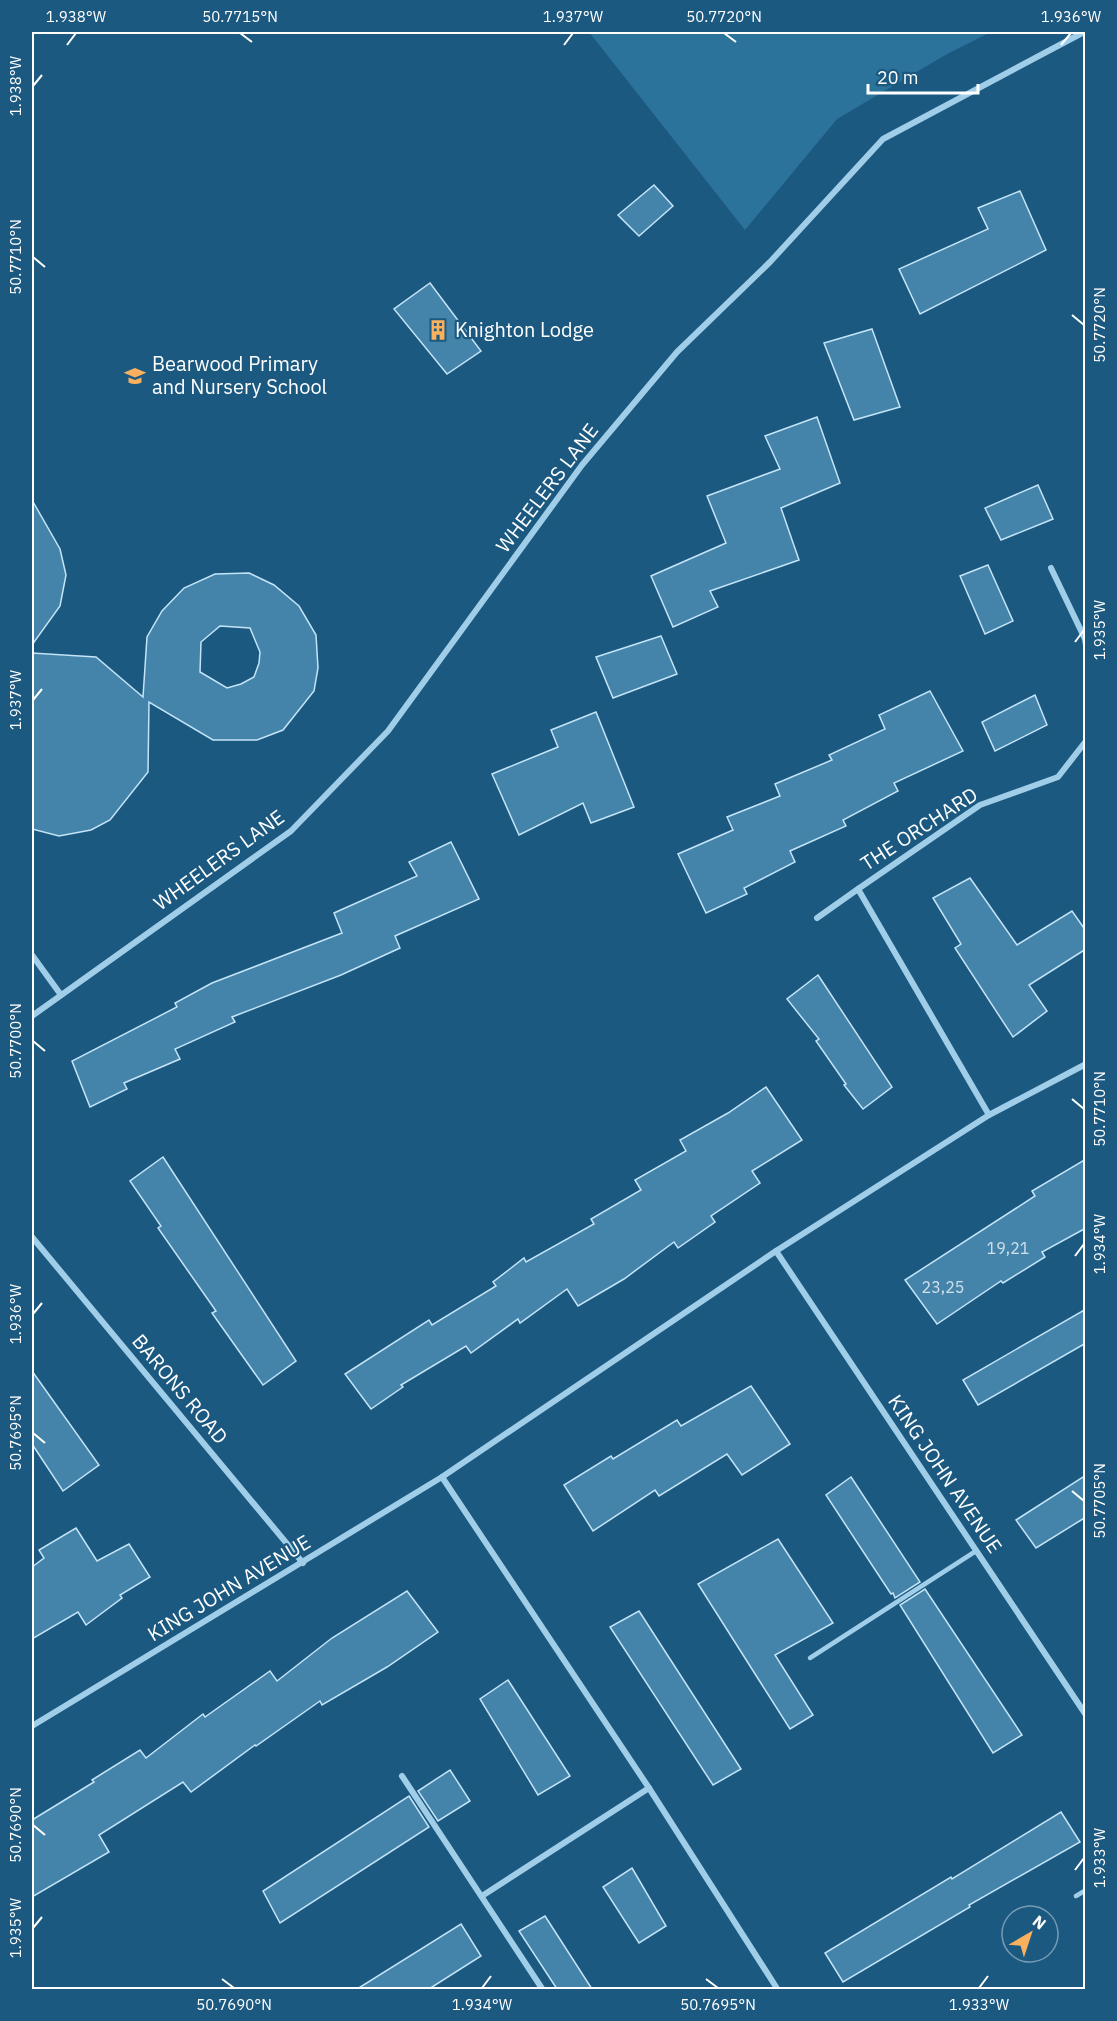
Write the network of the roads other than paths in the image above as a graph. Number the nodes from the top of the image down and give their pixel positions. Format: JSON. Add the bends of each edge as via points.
{"nodes":[{"id":1,"x":1084,"y":32,"type":"edge"},
{"id":2,"x":1051,"y":568,"type":"dead end"},
{"id":3,"x":1086,"y":645,"type":"edge"},
{"id":4,"x":1086,"y":741,"type":"edge"},
{"id":5,"x":858,"y":889,"type":"junction"},
{"id":6,"x":817,"y":918,"type":"dead end"},
{"id":7,"x":32,"y":955,"type":"edge"},
{"id":8,"x":61,"y":995,"type":"junction"},
{"id":9,"x":32,"y":1016,"type":"edge"},
{"id":10,"x":1086,"y":1064,"type":"edge"},
{"id":11,"x":989,"y":1115,"type":"junction"},
{"id":12,"x":32,"y":1237,"type":"edge"},
{"id":13,"x":776,"y":1251,"type":"junction"},
{"id":14,"x":442,"y":1477,"type":"junction"},
{"id":15,"x":976,"y":1551,"type":"junction"},
{"id":16,"x":303,"y":1563,"type":"junction"},
{"id":17,"x":810,"y":1658,"type":"dead end"},
{"id":18,"x":1086,"y":1715,"type":"edge"},
{"id":19,"x":32,"y":1726,"type":"edge"},
{"id":20,"x":402,"y":1776,"type":"dead end"},
{"id":21,"x":650,"y":1788,"type":"junction"},
{"id":22,"x":1086,"y":1890,"type":"edge"},
{"id":23,"x":482,"y":1896,"type":"junction"},
{"id":24,"x":1076,"y":1896,"type":"dead end"},
{"id":25,"x":543,"y":1989,"type":"edge"},
{"id":26,"x":778,"y":1989,"type":"edge"}],
"edges":[{"from":1,"to":8,"type":"street","name":"WHEELERS LANE","via":[[883,139],[770,262],[677,352],[590,456],[388,731],[291,831]]},
{"from":2,"to":3,"type":"street"},
{"from":4,"to":5,"type":"street","name":"THE ORCHARD","via":[[1058,777],[980,805]]},
{"from":5,"to":6,"type":"street","name":"THE ORCHARD"},
{"from":5,"to":11,"type":"street","name":"THE ORCHARD"},
{"from":7,"to":8,"type":"street"},
{"from":8,"to":9,"type":"street","name":"WHEELERS LANE"},
{"from":10,"to":11,"type":"street","name":"KING JOHN AVENUE"},
{"from":11,"to":13,"type":"street","name":"KING JOHN AVENUE"},
{"from":12,"to":16,"type":"street","name":"BARONS ROAD"},
{"from":13,"to":14,"type":"street","name":"KING JOHN AVENUE"},
{"from":13,"to":15,"type":"street","name":"KING JOHN AVENUE"},
{"from":14,"to":16,"type":"street","name":"KING JOHN AVENUE"},
{"from":14,"to":21,"type":"street"},
{"from":15,"to":17,"type":"lane"},
{"from":15,"to":18,"type":"street","name":"KING JOHN AVENUE"},
{"from":16,"to":19,"type":"street","name":"KING JOHN AVENUE"},
{"from":20,"to":23,"type":"street"},
{"from":21,"to":23,"type":"street"},
{"from":21,"to":26,"type":"street"},
{"from":22,"to":24,"type":"lane"},
{"from":23,"to":25,"type":"street"}]}
